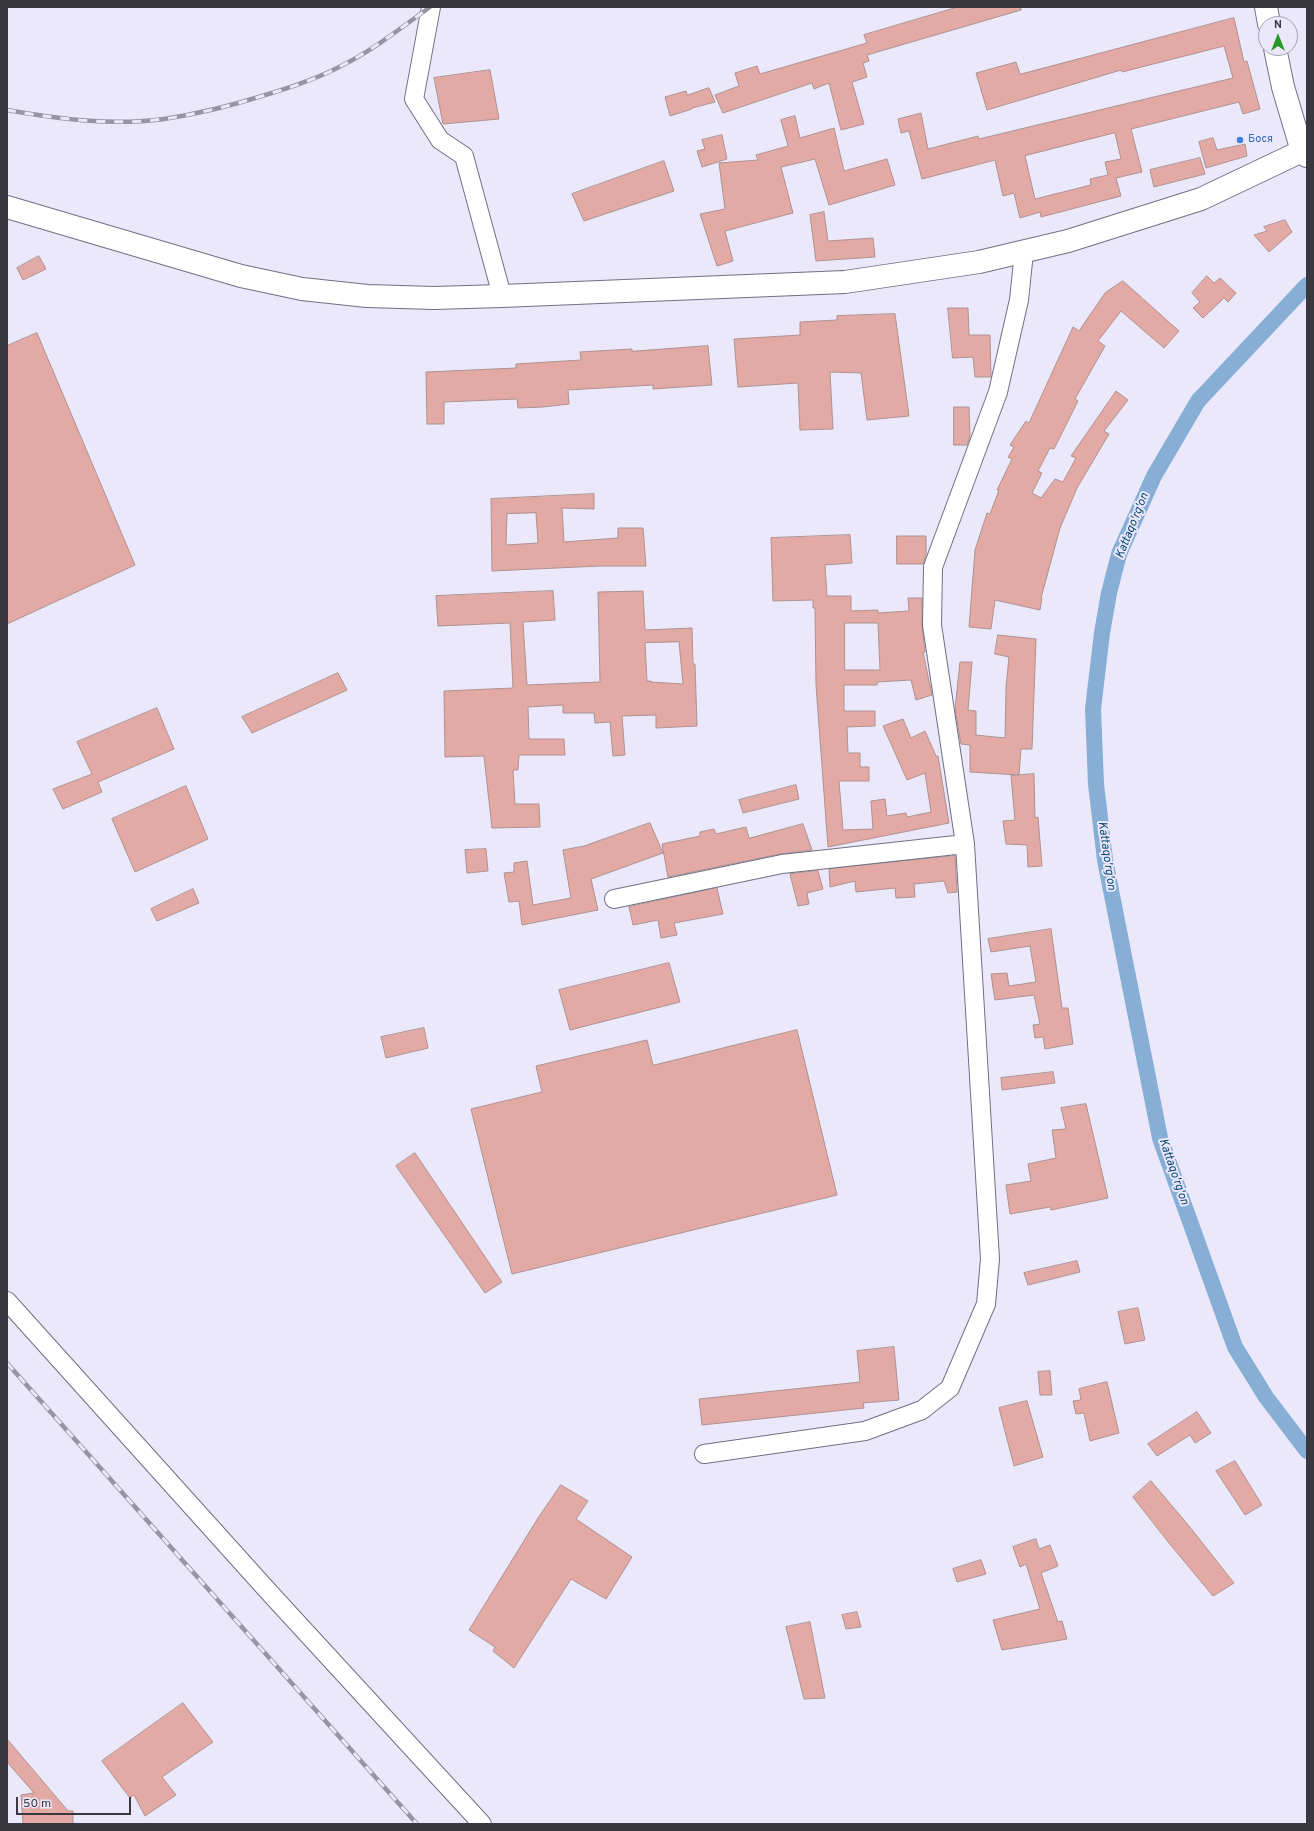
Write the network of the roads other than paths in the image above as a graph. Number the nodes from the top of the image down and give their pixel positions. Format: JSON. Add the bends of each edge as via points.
{"nodes":[{"id":1,"x":431,"y":7,"type":"edge"},
{"id":2,"x":1277,"y":56,"type":"edge"},
{"id":3,"x":1305,"y":154,"type":"edge"},
{"id":4,"x":7,"y":207,"type":"edge"},
{"id":5,"x":1024,"y":252,"type":"junction"},
{"id":6,"x":502,"y":296,"type":"junction"},
{"id":7,"x":964,"y":844,"type":"junction"},
{"id":8,"x":614,"y":899,"type":"dead end"},
{"id":9,"x":7,"y":1301,"type":"edge"},
{"id":10,"x":704,"y":1454,"type":"dead end"},
{"id":11,"x":482,"y":1824,"type":"edge"}],
"edges":[{"from":1,"to":6,"type":"street","via":[[414,99],[440,140],[464,156]]},
{"from":2,"to":3,"type":"main road","via":[[1283,87]]},
{"from":3,"to":5,"type":"main road","via":[[1201,199],[1112,228]]},
{"from":4,"to":6,"type":"main road","via":[[240,276],[302,289],[367,296]]},
{"from":5,"to":6,"type":"main road","via":[[949,267],[845,282]]},
{"from":5,"to":7,"type":"street","via":[[1019,300],[998,392],[933,567],[932,625]]},
{"from":7,"to":8,"type":"street","via":[[782,864]]},
{"from":7,"to":10,"type":"street","via":[[990,1259],[986,1304],[950,1388],[922,1410],[865,1431]]},
{"from":9,"to":11,"type":"street"}]}
